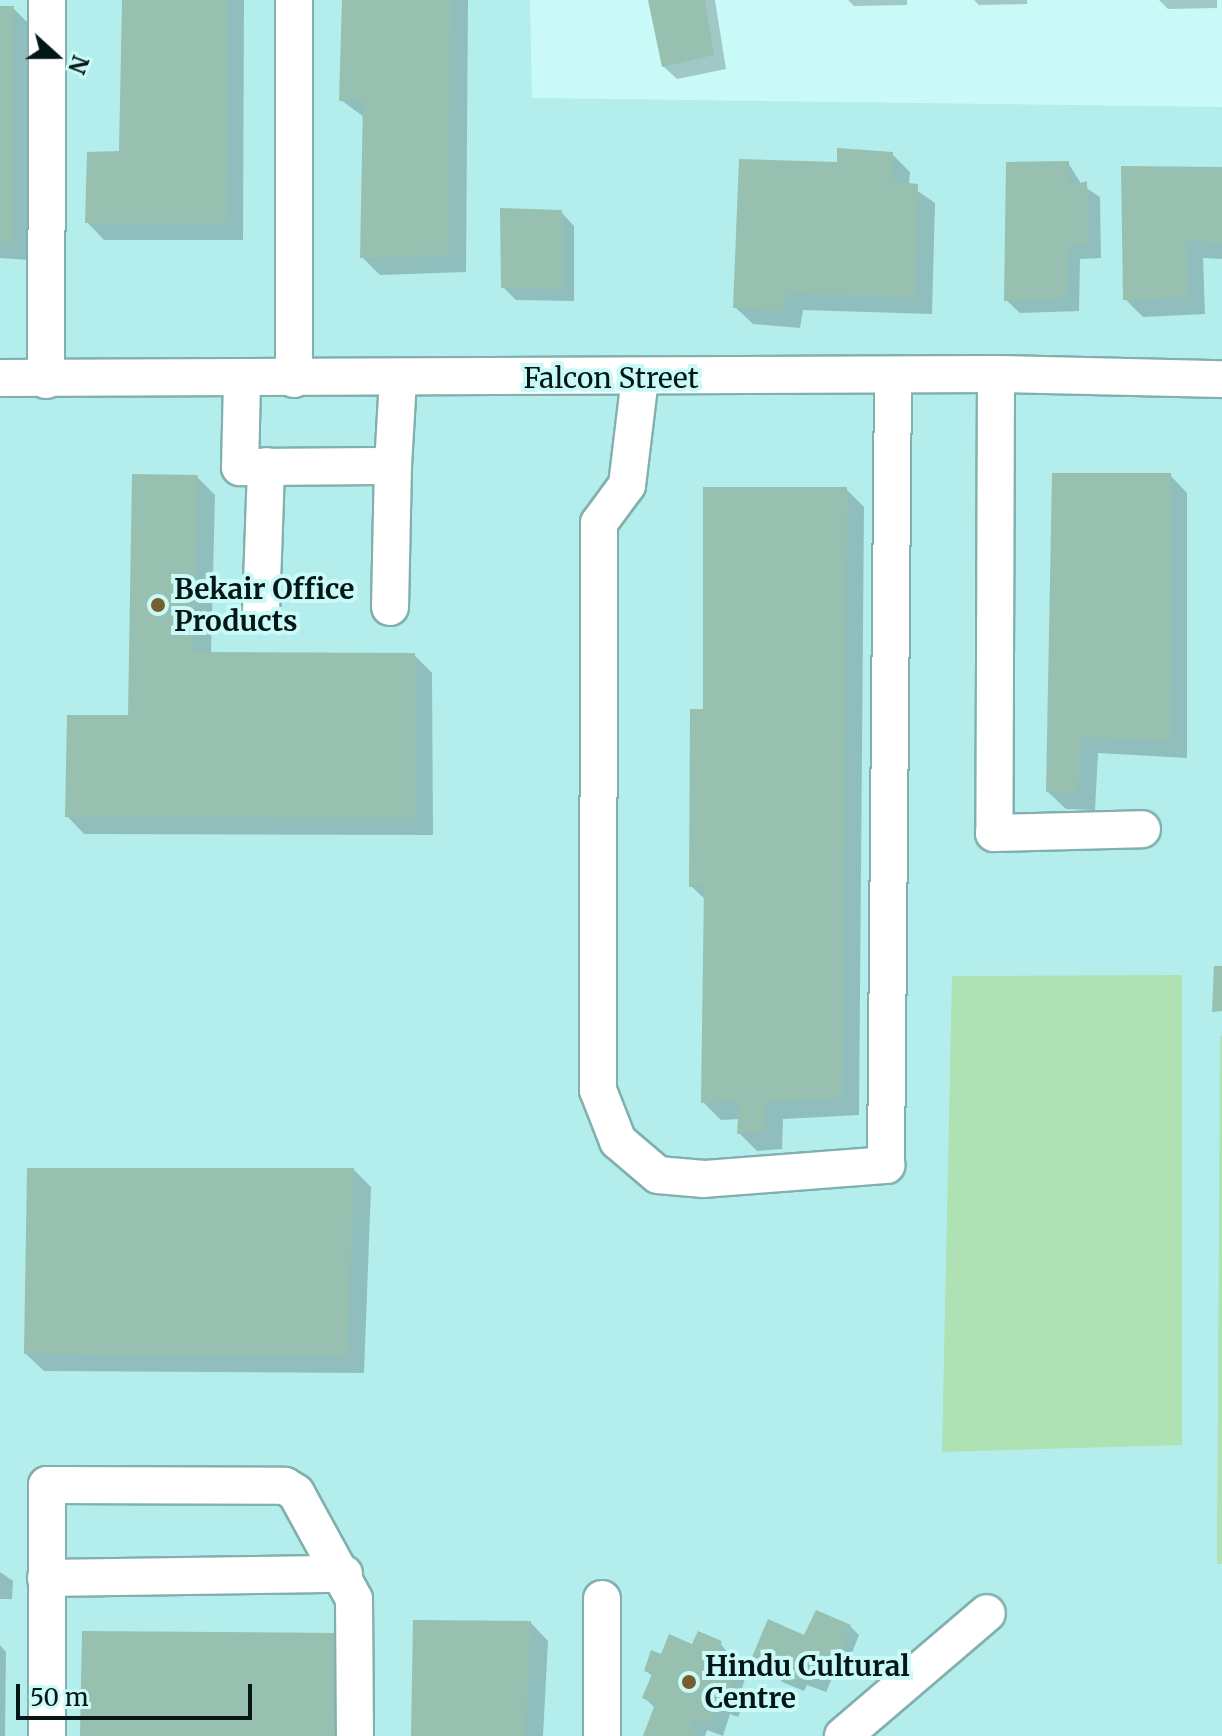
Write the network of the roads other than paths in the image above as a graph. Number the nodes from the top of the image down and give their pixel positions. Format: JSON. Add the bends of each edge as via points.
{"nodes":[{"id":1,"x":47,"y":0,"type":"edge"},
{"id":2,"x":294,"y":0,"type":"edge"},
{"id":3,"x":996,"y":374,"type":"junction"},
{"id":4,"x":893,"y":375,"type":"junction"},
{"id":5,"x":0,"y":378,"type":"edge"},
{"id":6,"x":640,"y":378,"type":"junction"},
{"id":7,"x":294,"y":379,"type":"junction"},
{"id":8,"x":398,"y":379,"type":"junction"},
{"id":9,"x":1222,"y":379,"type":"edge"},
{"id":10,"x":46,"y":380,"type":"junction"},
{"id":11,"x":242,"y":381,"type":"junction"},
{"id":12,"x":266,"y":466,"type":"junction"},
{"id":13,"x":393,"y":466,"type":"junction"},
{"id":14,"x":390,"y":607,"type":"dead end"},
{"id":15,"x":261,"y":612,"type":"dead end"},
{"id":16,"x":1142,"y":829,"type":"dead end"},
{"id":17,"x":344,"y":1574,"type":"junction"},
{"id":18,"x":46,"y":1578,"type":"junction"},
{"id":19,"x":602,"y":1599,"type":"dead end"},
{"id":20,"x":987,"y":1613,"type":"dead end"},
{"id":21,"x":47,"y":1736,"type":"edge"},
{"id":22,"x":355,"y":1736,"type":"edge"},
{"id":23,"x":602,"y":1736,"type":"edge"},
{"id":24,"x":843,"y":1736,"type":"edge"}],
"edges":[{"from":1,"to":10,"type":"street"},
{"from":2,"to":7,"type":"street"},
{"from":3,"to":4,"type":"street","name":"Falcon Street"},
{"from":3,"to":9,"type":"street","name":"Falcon Street"},
{"from":3,"to":16,"type":"street","via":[[994,833]]},
{"from":4,"to":6,"type":"street","name":"Falcon Street"},
{"from":4,"to":6,"type":"street","via":[[886,1165],[704,1179],[658,1175],[618,1141],[598,1090],[599,523],[627,485]]},
{"from":5,"to":10,"type":"street","name":"Falcon Street"},
{"from":6,"to":8,"type":"street","name":"Falcon Street"},
{"from":7,"to":8,"type":"street","name":"Falcon Street"},
{"from":7,"to":11,"type":"street","name":"Falcon Street"},
{"from":8,"to":13,"type":"street"},
{"from":10,"to":11,"type":"street","name":"Falcon Street"},
{"from":11,"to":12,"type":"street","via":[[240,467]]},
{"from":12,"to":13,"type":"street"},
{"from":12,"to":15,"type":"street"},
{"from":13,"to":14,"type":"street"},
{"from":17,"to":18,"type":"street"},
{"from":17,"to":18,"type":"street","via":[[296,1493],[285,1486],[47,1485]]},
{"from":17,"to":22,"type":"street","via":[[354,1599]]},
{"from":18,"to":21,"type":"street"},
{"from":19,"to":23,"type":"street"},
{"from":20,"to":24,"type":"street"}]}
